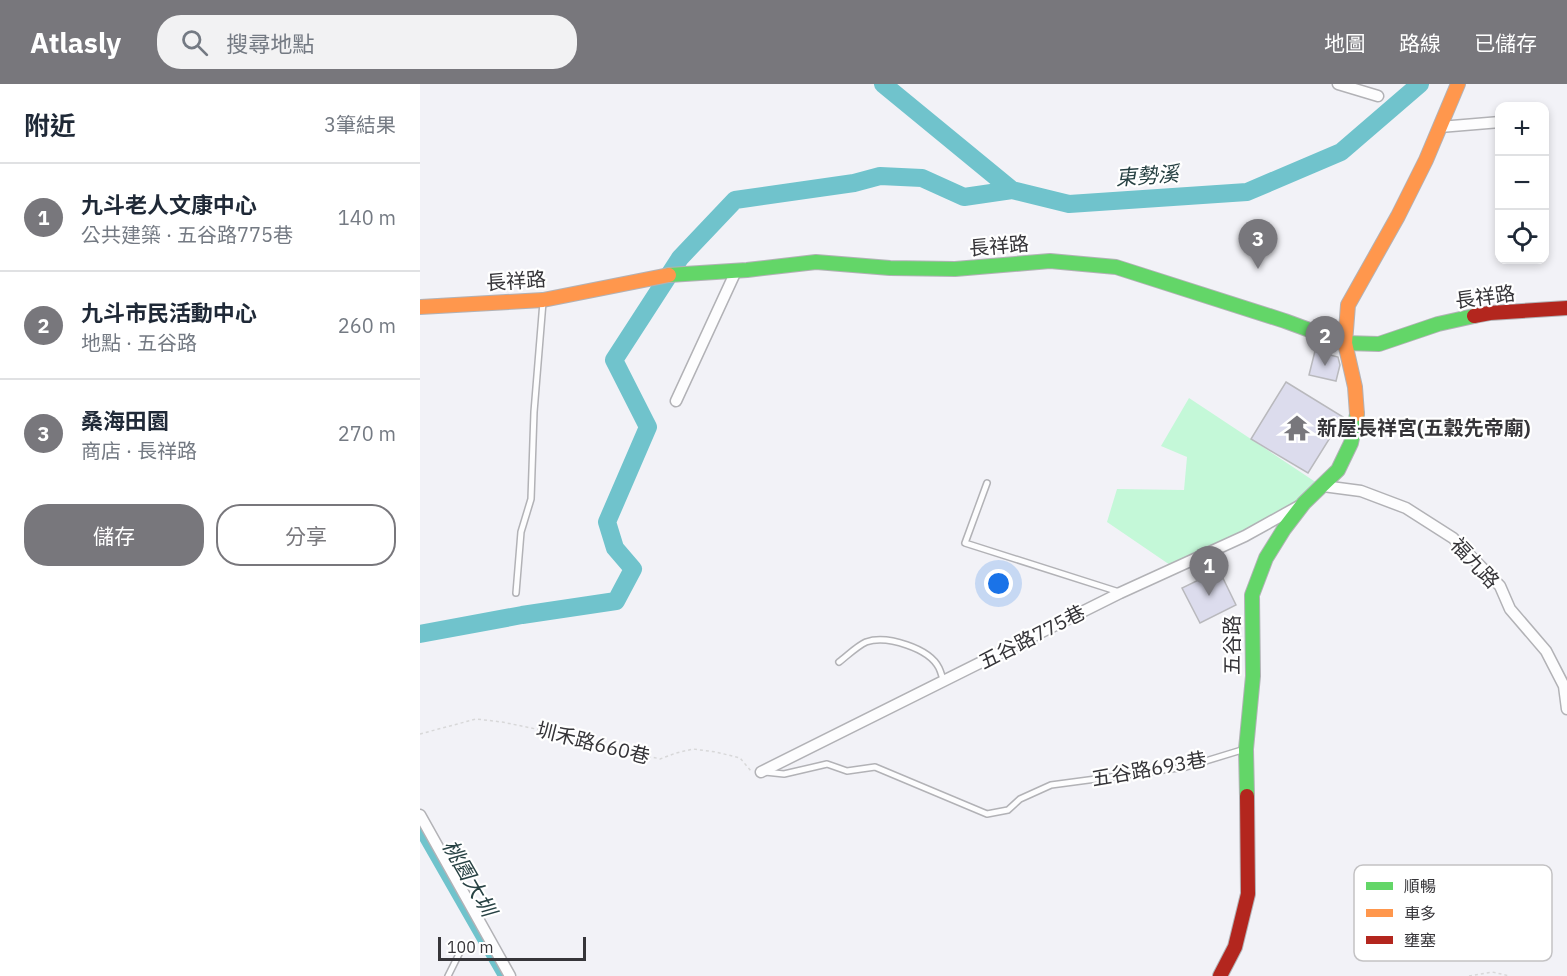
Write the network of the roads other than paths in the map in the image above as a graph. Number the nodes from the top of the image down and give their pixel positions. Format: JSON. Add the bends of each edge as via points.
{"nodes":[{"id":1,"x":1338,"y":84,"type":"edge"},
{"id":2,"x":1458,"y":84,"type":"edge"},
{"id":3,"x":1378,"y":96,"type":"dead end"},
{"id":4,"x":1495,"y":122,"type":"edge"},
{"id":5,"x":1440,"y":127,"type":"junction"},
{"id":6,"x":736,"y":270,"type":"junction"},
{"id":7,"x":543,"y":300,"type":"junction"},
{"id":8,"x":420,"y":307,"type":"edge"},
{"id":9,"x":1567,"y":308,"type":"edge"},
{"id":10,"x":1345,"y":343,"type":"junction"},
{"id":11,"x":676,"y":401,"type":"dead end"},
{"id":12,"x":987,"y":483,"type":"dead end"},
{"id":13,"x":1323,"y":486,"type":"junction"},
{"id":14,"x":1304,"y":503,"type":"junction"},
{"id":15,"x":1120,"y":592,"type":"junction"},
{"id":16,"x":516,"y":593,"type":"dead end"},
{"id":17,"x":839,"y":662,"type":"dead end"},
{"id":18,"x":944,"y":682,"type":"junction"},
{"id":19,"x":1567,"y":709,"type":"edge"},
{"id":20,"x":1246,"y":749,"type":"junction"},
{"id":21,"x":761,"y":772,"type":"joint"},
{"id":22,"x":420,"y":815,"type":"edge"},
{"id":23,"x":462,"y":946,"type":"dead end"},
{"id":24,"x":448,"y":976,"type":"edge"},
{"id":25,"x":510,"y":976,"type":"edge"},
{"id":26,"x":1220,"y":976,"type":"edge"}],
"edges":[{"from":1,"to":3,"type":"street"},
{"from":2,"to":5,"type":"street","name":"五谷路"},
{"from":4,"to":5,"type":"street"},
{"from":5,"to":10,"type":"street","name":"五谷路","via":[[1398,216],[1348,305]]},
{"from":6,"to":7,"type":"street","name":"長祥路","via":[[677,275]]},
{"from":6,"to":10,"type":"street","name":"長祥路","via":[[816,262],[955,269],[1050,261],[1116,267]]},
{"from":6,"to":11,"type":"street"},
{"from":7,"to":8,"type":"street","name":"長祥路"},
{"from":7,"to":16,"type":"lane","via":[[531,499],[521,532]]},
{"from":9,"to":10,"type":"street","name":"長祥路","via":[[1490,312],[1379,344]]},
{"from":10,"to":13,"type":"street","name":"五谷路","via":[[1357,417],[1351,443],[1338,470]]},
{"from":12,"to":15,"type":"lane","via":[[964,543]]},
{"from":13,"to":14,"type":"street","name":"五谷路"},
{"from":13,"to":19,"type":"street","name":"福九路","via":[[1361,491],[1406,508],[1453,538],[1500,586],[1510,609],[1546,651],[1564,686]]},
{"from":14,"to":15,"type":"street","name":"五谷路775巷","via":[[1245,536]]},
{"from":14,"to":20,"type":"street","name":"五谷路","via":[[1266,558],[1252,595],[1253,676]]},
{"from":15,"to":18,"type":"street","name":"五谷路775巷"},
{"from":17,"to":18,"type":"lane","via":[[866,642],[887,640],[912,646],[925,654],[939,666]]},
{"from":18,"to":21,"type":"street","name":"五谷路775巷"},
{"from":20,"to":21,"type":"lane","name":"五谷路693巷","via":[[1186,767],[1051,785],[1020,799],[1008,810],[987,814],[875,767],[847,771],[827,764],[784,774]]},
{"from":20,"to":26,"type":"street","name":"五谷路","via":[[1248,894],[1235,947]]},
{"from":22,"to":25,"type":"street"},
{"from":23,"to":24,"type":"lane"}]}
